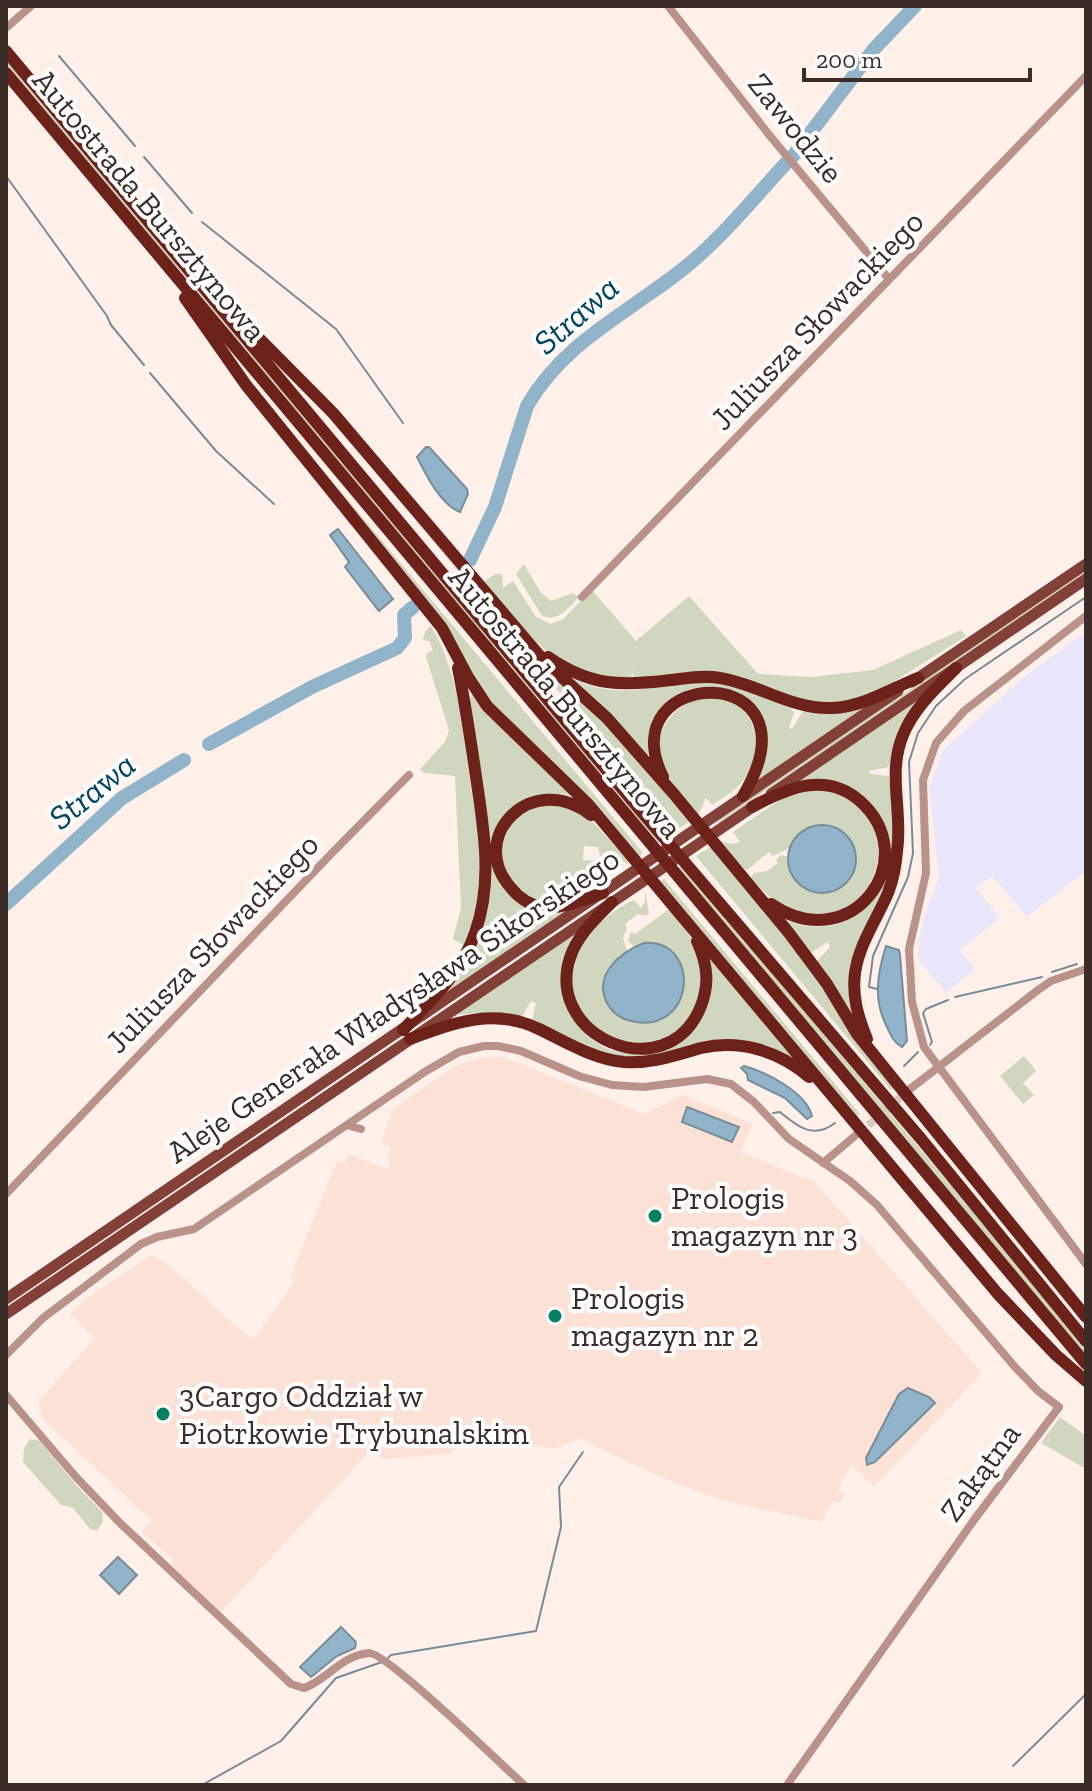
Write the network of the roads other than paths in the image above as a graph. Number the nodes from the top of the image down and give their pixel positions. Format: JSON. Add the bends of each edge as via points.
{"nodes":[{"id":1,"x":31,"y":6,"type":"edge"},
{"id":2,"x":668,"y":6,"type":"edge"},
{"id":3,"x":6,"y":28,"type":"edge"},
{"id":4,"x":6,"y":51,"type":"edge"},
{"id":5,"x":6,"y":73,"type":"edge"},
{"id":6,"x":1086,"y":76,"type":"edge"},
{"id":7,"x":140,"y":233,"type":"junction"},
{"id":8,"x":191,"y":271,"type":"junction"},
{"id":9,"x":889,"y":279,"type":"junction"},
{"id":10,"x":1086,"y":564,"type":"edge"},
{"id":11,"x":1086,"y":579,"type":"edge"},
{"id":12,"x":582,"y":597,"type":"dead end"},
{"id":13,"x":1086,"y":616,"type":"edge"},
{"id":14,"x":522,"y":635,"type":"junction"},
{"id":15,"x":452,"y":646,"type":"junction"},
{"id":16,"x":956,"y":668,"type":"junction"},
{"id":17,"x":918,"y":678,"type":"junction"},
{"id":18,"x":409,"y":775,"type":"dead end"},
{"id":19,"x":673,"y":793,"type":"junction"},
{"id":20,"x":743,"y":796,"type":"junction"},
{"id":21,"x":752,"y":807,"type":"junction"},
{"id":22,"x":606,"y":828,"type":"junction"},
{"id":23,"x":633,"y":880,"type":"junction"},
{"id":24,"x":756,"y":892,"type":"junction"},
{"id":25,"x":607,"y":898,"type":"junction"},
{"id":26,"x":677,"y":912,"type":"junction"},
{"id":27,"x":1086,"y":969,"type":"edge"},
{"id":28,"x":406,"y":1034,"type":"junction"},
{"id":29,"x":880,"y":1062,"type":"junction"},
{"id":30,"x":937,"y":1067,"type":"junction"},
{"id":31,"x":910,"y":1089,"type":"tunnel mouth"},
{"id":32,"x":832,"y":1097,"type":"junction"},
{"id":33,"x":347,"y":1125,"type":"junction"},
{"id":34,"x":361,"y":1129,"type":"dead end"},
{"id":35,"x":856,"y":1135,"type":"tunnel mouth"},
{"id":36,"x":823,"y":1163,"type":"junction"},
{"id":37,"x":6,"y":1194,"type":"edge"},
{"id":38,"x":130,"y":1223,"type":"junction"},
{"id":39,"x":1086,"y":1264,"type":"edge"},
{"id":40,"x":6,"y":1299,"type":"edge"},
{"id":41,"x":6,"y":1314,"type":"edge"},
{"id":42,"x":1086,"y":1317,"type":"edge"},
{"id":43,"x":1086,"y":1341,"type":"edge"},
{"id":44,"x":6,"y":1355,"type":"edge"},
{"id":45,"x":1086,"y":1364,"type":"edge"},
{"id":46,"x":1086,"y":1381,"type":"edge"},
{"id":47,"x":6,"y":1395,"type":"edge"},
{"id":48,"x":524,"y":1785,"type":"edge"},
{"id":49,"x":787,"y":1785,"type":"edge"}],
"edges":[{"from":1,"to":3,"type":"street"},
{"from":2,"to":9,"type":"street","name":"Zawodzie"},
{"from":4,"to":8,"type":"highway","name":"Autostrada Bursztynowa"},
{"from":5,"to":7,"type":"highway","name":"Autostrada Bursztynowa"},
{"from":6,"to":9,"type":"street","name":"Juliusza Słowackiego"},
{"from":7,"to":15,"type":"highway","via":[[246,385]]},
{"from":7,"to":45,"type":"highway","name":"Autostrada Bursztynowa"},
{"from":8,"to":14,"type":"highway","via":[[333,413]]},
{"from":8,"to":43,"type":"highway","name":"Autostrada Bursztynowa"},
{"from":9,"to":12,"type":"street","name":"Juliusza Słowackiego"},
{"from":10,"to":17,"type":"main road","name":"Aleje Generała Władysława Sikorskiego"},
{"from":11,"to":16,"type":"main road","name":"Aleje Generała Władysława Sikorskiego"},
{"from":13,"to":30,"type":"street","via":[[964,711],[930,755],[922,794],[926,873],[911,934],[910,972],[916,1025]]},
{"from":14,"to":17,"type":"highway","via":[[557,663],[593,681],[625,685],[716,677],[818,708],[859,704]]},
{"from":14,"to":19,"type":"highway","via":[[607,718]]},
{"from":15,"to":22,"type":"highway","via":[[491,710],[566,780]]},
{"from":15,"to":28,"type":"highway","via":[[479,797],[486,882],[465,954]]},
{"from":16,"to":21,"type":"main road","name":"Aleje Generała Władysława Sikorskiego"},
{"from":16,"to":29,"type":"highway","via":[[912,717],[897,752],[894,873],[855,974],[857,1011]]},
{"from":17,"to":20,"type":"main road","name":"Aleje Generała Władysława Sikorskiego"},
{"from":18,"to":37,"type":"street","name":"Juliusza Słowackiego"},
{"from":19,"to":20,"type":"highway","via":[[658,766],[657,729],[676,701],[705,691],[740,701],[759,725],[761,755]]},
{"from":19,"to":24,"type":"highway"},
{"from":20,"to":23,"type":"main road","name":"Aleje Generała Władysława Sikorskiego"},
{"from":21,"to":23,"type":"main road","name":"Aleje Generała Władysława Sikorskiego"},
{"from":21,"to":24,"type":"highway","via":[[802,786],[840,788],[878,822],[885,849],[875,888],[836,918],[796,918]]},
{"from":22,"to":25,"type":"highway","via":[[571,802],[538,799],[512,815],[497,852],[508,884],[527,902],[565,906]]},
{"from":22,"to":26,"type":"highway"},
{"from":23,"to":25,"type":"main road","name":"Aleje Generała Władysława Sikorskiego"},
{"from":24,"to":29,"type":"highway"},
{"from":25,"to":26,"type":"highway","via":[[574,948],[567,989],[577,1017],[597,1036],[621,1048],[642,1049],[669,1041],[687,1028],[700,1007],[707,981],[705,961]]},
{"from":25,"to":28,"type":"main road","name":"Aleje Generała Władysława Sikorskiego"},
{"from":26,"to":32,"type":"highway"},
{"from":27,"to":30,"type":"street","via":[[1051,981]]},
{"from":28,"to":32,"type":"highway","via":[[495,1018],[536,1027],[594,1055],[621,1061],[643,1062],[717,1046],[753,1047],[797,1067]]},
{"from":28,"to":38,"type":"main road","name":"Aleje Generała Władysława Sikorskiego"},
{"from":29,"to":42,"type":"highway"},
{"from":30,"to":31,"type":"street"},
{"from":30,"to":39,"type":"street"},
{"from":32,"to":46,"type":"highway","via":[[998,1294]]},
{"from":33,"to":34,"type":"street"},
{"from":33,"to":36,"type":"street","via":[[447,1058],[498,1046],[612,1085],[726,1082],[741,1089],[789,1139]]},
{"from":33,"to":44,"type":"street","via":[[194,1229],[141,1244],[43,1318]]},
{"from":35,"to":36,"type":"street"},
{"from":36,"to":49,"type":"street","name":"Zakątna","via":[[877,1205],[1015,1367],[1059,1407]]},
{"from":38,"to":40,"type":"main road"},
{"from":38,"to":41,"type":"main road"},
{"from":47,"to":48,"type":"street","via":[[119,1522],[291,1684],[299,1689],[310,1686],[346,1661],[369,1653],[384,1660]]}]}
